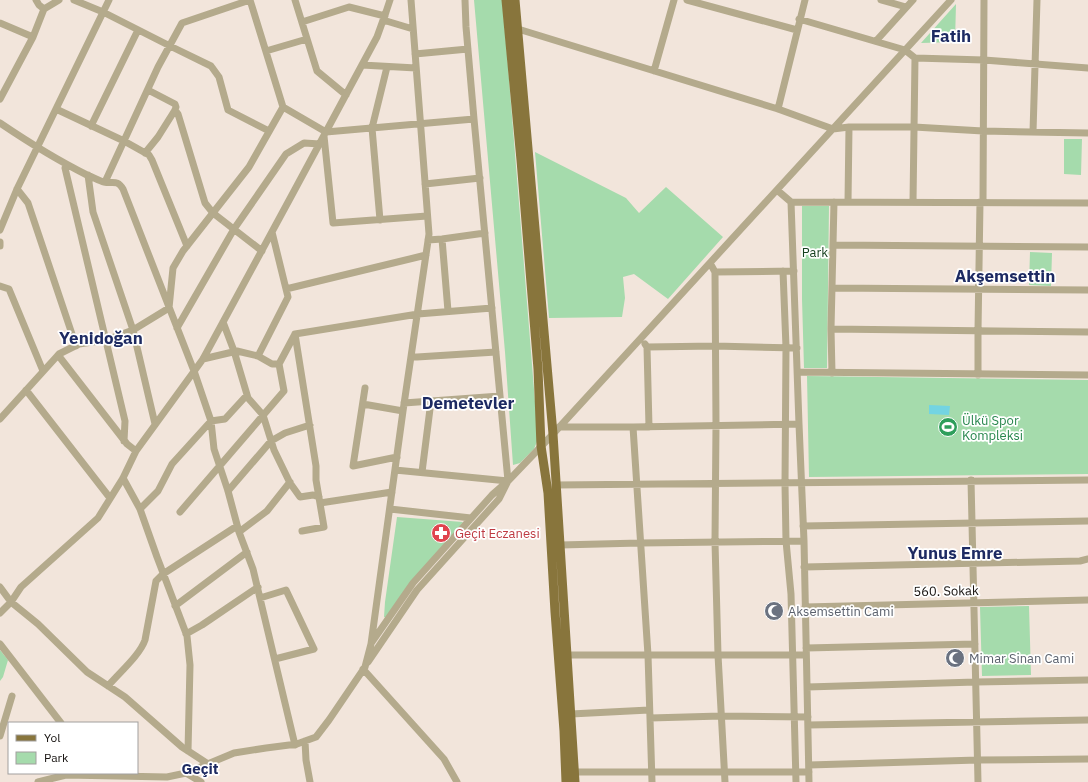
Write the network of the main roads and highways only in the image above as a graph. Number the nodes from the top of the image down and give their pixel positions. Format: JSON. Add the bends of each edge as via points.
{"nodes":[{"id":1,"x":506,"y":0,"type":"edge"},
{"id":2,"x":515,"y":0,"type":"edge"},
{"id":3,"x":566,"y":782,"type":"edge"},
{"id":4,"x":575,"y":782,"type":"edge"}],
"edges":[{"from":1,"to":3,"type":"main road","via":[[538,369],[541,446],[548,493]]},
{"from":2,"to":4,"type":"main road","via":[[556,431],[556,485]]}]}
